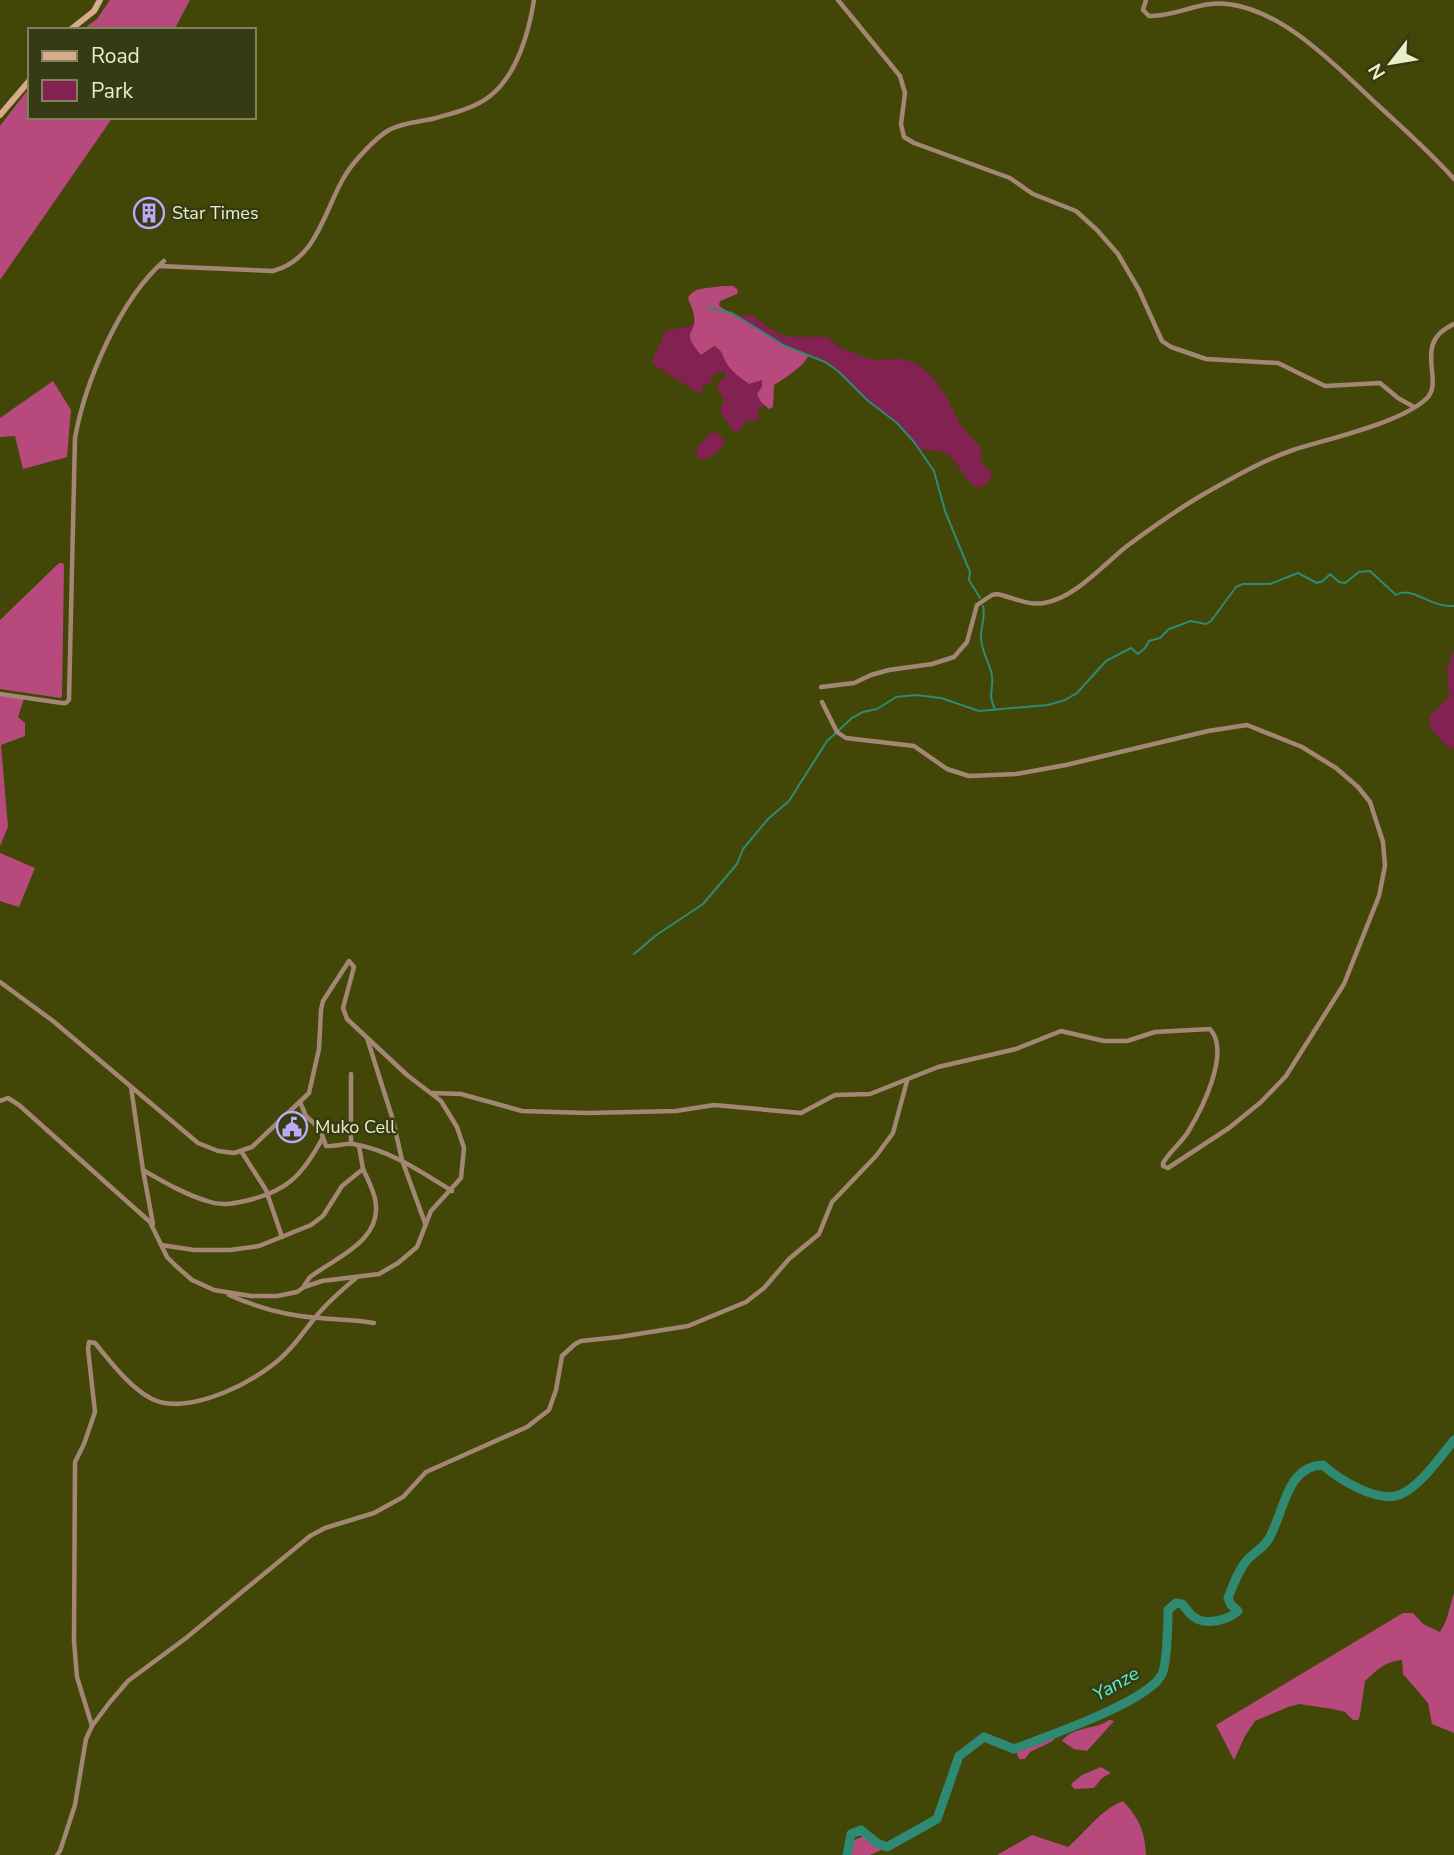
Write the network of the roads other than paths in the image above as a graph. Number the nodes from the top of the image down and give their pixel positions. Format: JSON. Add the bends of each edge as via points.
{"nodes":[{"id":1,"x":100,"y":0,"type":"edge"},
{"id":2,"x":534,"y":0,"type":"edge"},
{"id":3,"x":838,"y":0,"type":"edge"},
{"id":4,"x":1146,"y":0,"type":"edge"},
{"id":5,"x":73,"y":28,"type":"edge"},
{"id":6,"x":28,"y":82,"type":"edge"},
{"id":7,"x":0,"y":115,"type":"edge"},
{"id":8,"x":1454,"y":180,"type":"edge"},
{"id":9,"x":164,"y":261,"type":"dead end"},
{"id":10,"x":159,"y":266,"type":"junction"},
{"id":11,"x":1454,"y":324,"type":"edge"},
{"id":12,"x":1414,"y":407,"type":"junction"},
{"id":13,"x":821,"y":687,"type":"dead end"},
{"id":14,"x":0,"y":694,"type":"edge"},
{"id":15,"x":822,"y":702,"type":"dead end"},
{"id":16,"x":0,"y":982,"type":"edge"},
{"id":17,"x":365,"y":1035,"type":"junction"},
{"id":18,"x":351,"y":1074,"type":"dead end"},
{"id":19,"x":907,"y":1080,"type":"junction"},
{"id":20,"x":131,"y":1086,"type":"junction"},
{"id":21,"x":432,"y":1093,"type":"junction"},
{"id":22,"x":0,"y":1101,"type":"edge"},
{"id":23,"x":300,"y":1102,"type":"junction"},
{"id":24,"x":322,"y":1139,"type":"junction"},
{"id":25,"x":351,"y":1144,"type":"junction"},
{"id":26,"x":359,"y":1146,"type":"junction"},
{"id":27,"x":240,"y":1151,"type":"junction"},
{"id":28,"x":402,"y":1160,"type":"junction"},
{"id":29,"x":363,"y":1169,"type":"junction"},
{"id":30,"x":143,"y":1170,"type":"junction"},
{"id":31,"x":452,"y":1191,"type":"junction"},
{"id":32,"x":268,"y":1195,"type":"junction"},
{"id":33,"x":425,"y":1224,"type":"junction"},
{"id":34,"x":154,"y":1228,"type":"junction"},
{"id":35,"x":282,"y":1237,"type":"junction"},
{"id":36,"x":161,"y":1245,"type":"junction"},
{"id":37,"x":357,"y":1278,"type":"junction"},
{"id":38,"x":304,"y":1287,"type":"junction"},
{"id":39,"x":222,"y":1291,"type":"junction"},
{"id":40,"x":314,"y":1318,"type":"junction"},
{"id":41,"x":374,"y":1323,"type":"dead end"},
{"id":42,"x":92,"y":1726,"type":"junction"},
{"id":43,"x":57,"y":1855,"type":"edge"}],
"edges":[{"from":1,"to":5,"type":"main road"},
{"from":2,"to":10,"type":"street","via":[[519,55],[490,97],[465,109],[391,128],[379,136],[347,172],[321,228],[289,264],[273,271]]},
{"from":3,"to":12,"type":"street","via":[[900,76],[905,93],[904,137],[1010,178],[1033,194],[1076,211],[1125,265],[1165,344],[1206,359],[1278,363],[1325,386],[1380,383]]},
{"from":4,"to":8,"type":"street","via":[[1143,10],[1149,16],[1225,3],[1278,22],[1339,69]]},
{"from":6,"to":7,"type":"main road"},
{"from":9,"to":10,"type":"street"},
{"from":10,"to":14,"type":"street","via":[[113,332],[80,413],[75,438],[69,699],[62,703]]},
{"from":11,"to":12,"type":"street","via":[[1434,341],[1432,388]]},
{"from":12,"to":13,"type":"street","via":[[1258,464],[1169,517],[1056,600],[1036,604],[992,595],[977,605],[967,642],[954,657]]},
{"from":15,"to":19,"type":"street","via":[[837,732],[846,738],[914,746],[947,769],[969,776],[1066,765],[1247,725],[1302,747],[1343,775],[1370,802],[1383,842],[1385,866],[1379,896],[1344,984],[1286,1076],[1229,1128],[1173,1166],[1165,1168],[1163,1163],[1188,1132],[1216,1072],[1219,1050],[1210,1029],[1155,1032],[1127,1041],[1061,1031],[1016,1049],[938,1067]]},
{"from":16,"to":20,"type":"street"},
{"from":17,"to":21,"type":"street"},
{"from":17,"to":23,"type":"street","via":[[347,1019],[343,1008],[354,967],[348,961],[323,1001],[311,1088]]},
{"from":17,"to":28,"type":"street"},
{"from":18,"to":25,"type":"street"},
{"from":19,"to":21,"type":"street","via":[[870,1094],[835,1095],[795,1113],[714,1105],[676,1111],[522,1111],[461,1094]]},
{"from":19,"to":42,"type":"street","via":[[893,1133],[832,1202],[819,1234],[764,1288],[746,1302],[688,1326],[575,1344],[562,1356],[556,1390],[541,1418],[426,1472],[403,1497],[384,1508],[310,1536],[128,1681]]},
{"from":20,"to":27,"type":"street","via":[[198,1143],[218,1151]]},
{"from":20,"to":30,"type":"street"},
{"from":21,"to":31,"type":"street","via":[[451,1116],[464,1148],[461,1178]]},
{"from":22,"to":34,"type":"street","via":[[8,1098],[19,1105]]},
{"from":23,"to":24,"type":"street"},
{"from":23,"to":27,"type":"street","via":[[252,1147]]},
{"from":24,"to":25,"type":"street","via":[[330,1147]]},
{"from":24,"to":32,"type":"street","via":[[302,1172]]},
{"from":25,"to":26,"type":"street"},
{"from":26,"to":28,"type":"street"},
{"from":26,"to":29,"type":"street"},
{"from":27,"to":32,"type":"street"},
{"from":28,"to":31,"type":"street"},
{"from":28,"to":33,"type":"street"},
{"from":29,"to":35,"type":"street","via":[[342,1186],[323,1216]]},
{"from":29,"to":38,"type":"street","via":[[376,1200],[373,1228],[310,1277]]},
{"from":30,"to":32,"type":"street","via":[[209,1202],[228,1205]]},
{"from":30,"to":34,"type":"street"},
{"from":31,"to":33,"type":"street","via":[[431,1211]]},
{"from":32,"to":35,"type":"street"},
{"from":33,"to":37,"type":"street","via":[[417,1247],[398,1264]]},
{"from":34,"to":36,"type":"street"},
{"from":35,"to":36,"type":"street","via":[[230,1250]]},
{"from":36,"to":39,"type":"street","via":[[192,1280]]},
{"from":37,"to":38,"type":"street","via":[[322,1280]]},
{"from":37,"to":40,"type":"street"},
{"from":38,"to":39,"type":"street","via":[[276,1296]]},
{"from":39,"to":40,"type":"street"},
{"from":40,"to":41,"type":"street"},
{"from":40,"to":42,"type":"street","via":[[286,1353],[263,1372],[236,1387],[183,1403],[167,1404],[141,1392],[94,1343],[88,1344],[95,1412],[75,1462],[74,1641],[77,1677]]},
{"from":42,"to":43,"type":"street","via":[[75,1805]]}]}
